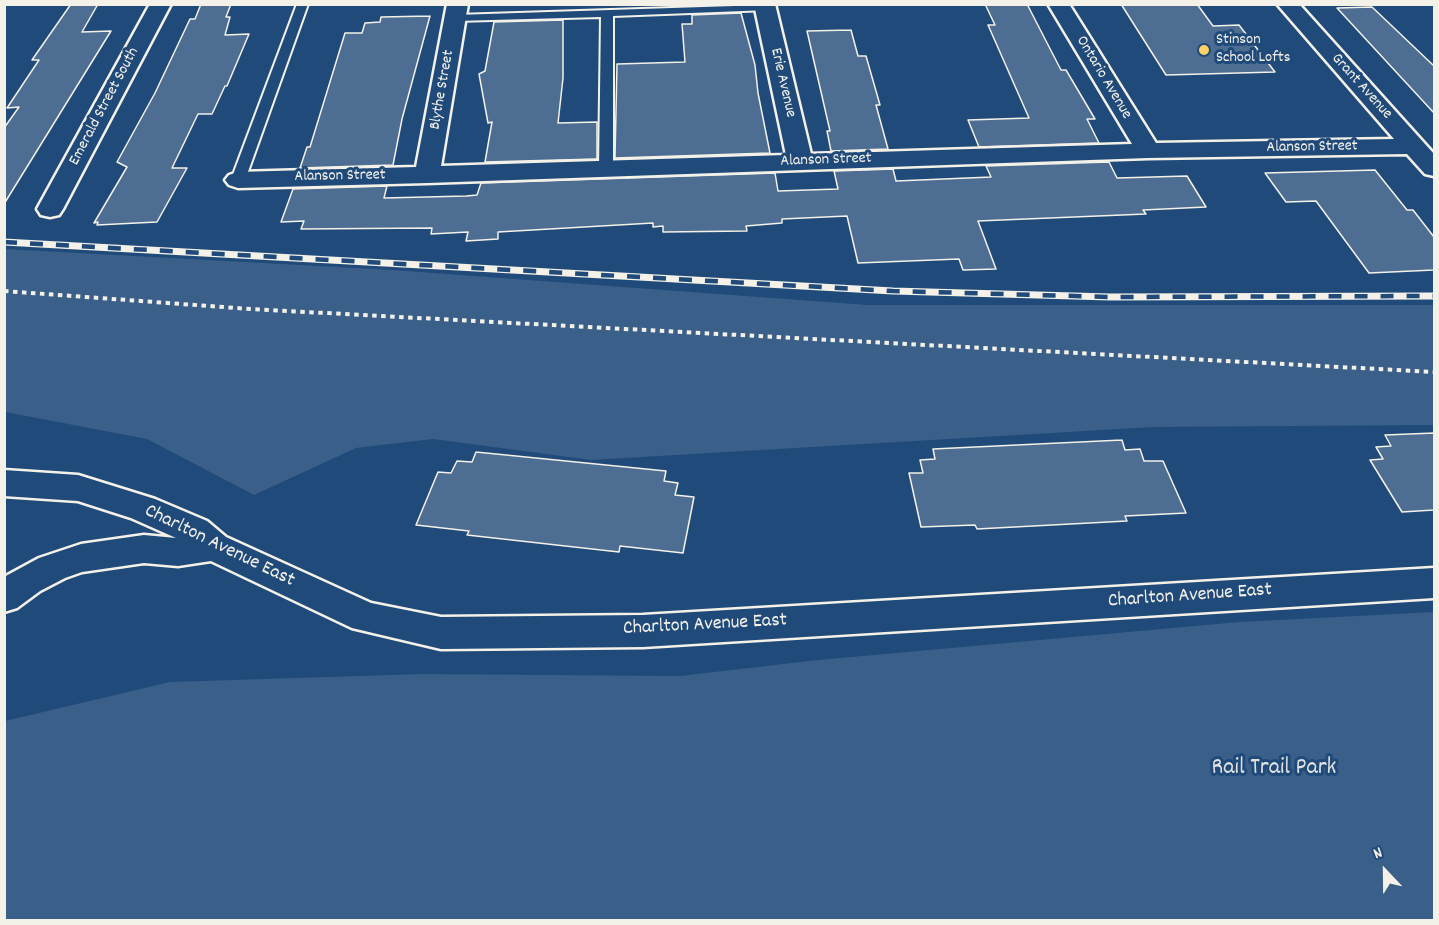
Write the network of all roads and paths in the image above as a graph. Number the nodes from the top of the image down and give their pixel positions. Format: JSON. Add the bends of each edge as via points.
{"nodes":[{"id":1,"x":160,"y":4,"type":"edge"},
{"id":2,"x":303,"y":4,"type":"edge"},
{"id":3,"x":1058,"y":4,"type":"edge"},
{"id":4,"x":1287,"y":4,"type":"edge"},
{"id":5,"x":764,"y":6,"type":"edge"},
{"id":6,"x":457,"y":11,"type":"edge"},
{"id":7,"x":607,"y":13,"type":"junction"},
{"id":8,"x":1414,"y":146,"type":"junction"},
{"id":9,"x":1148,"y":151,"type":"junction"},
{"id":10,"x":800,"y":162,"type":"junction"},
{"id":11,"x":606,"y":169,"type":"junction"},
{"id":12,"x":1434,"y":169,"type":"edge"},
{"id":13,"x":427,"y":175,"type":"junction"},
{"id":14,"x":238,"y":180,"type":"joint"},
{"id":15,"x":50,"y":209,"type":"dead end"},
{"id":16,"x":4,"y":291,"type":"edge"},
{"id":17,"x":1434,"y":372,"type":"edge"},
{"id":18,"x":6,"y":491,"type":"edge"},
{"id":19,"x":214,"y":547,"type":"junction"},
{"id":20,"x":1434,"y":583,"type":"edge"},
{"id":21,"x":4,"y":597,"type":"edge"}],
"edges":[{"from":1,"to":15,"type":"street","name":"Emerald Street South"},
{"from":2,"to":14,"type":"lane"},
{"from":3,"to":9,"type":"street","name":"Ontario Avenue"},
{"from":4,"to":8,"type":"street","name":"Grant Avenue"},
{"from":5,"to":7,"type":"lane"},
{"from":5,"to":10,"type":"street","name":"Erie Avenue"},
{"from":6,"to":7,"type":"lane"},
{"from":6,"to":13,"type":"street","name":"Blythe Street"},
{"from":7,"to":11,"type":"lane"},
{"from":8,"to":9,"type":"street","name":"Alanson Street"},
{"from":8,"to":12,"type":"street","name":"Grant Avenue"},
{"from":9,"to":10,"type":"street","name":"Alanson Street"},
{"from":10,"to":11,"type":"street","name":"Alanson Street"},
{"from":11,"to":13,"type":"street","name":"Alanson Street"},
{"from":13,"to":14,"type":"street","name":"Alanson Street"},
{"from":16,"to":17,"type":"path","via":[[262,310]]},
{"from":18,"to":19,"type":"street","name":"Charlton Avenue East","via":[[78,488],[143,508],[195,531]]},
{"from":19,"to":20,"type":"street","name":"Charlton Avenue East","via":[[365,617],[441,633],[643,631]]},
{"from":19,"to":21,"type":"street","via":[[178,552],[144,549],[81,558],[27,581]]}]}
